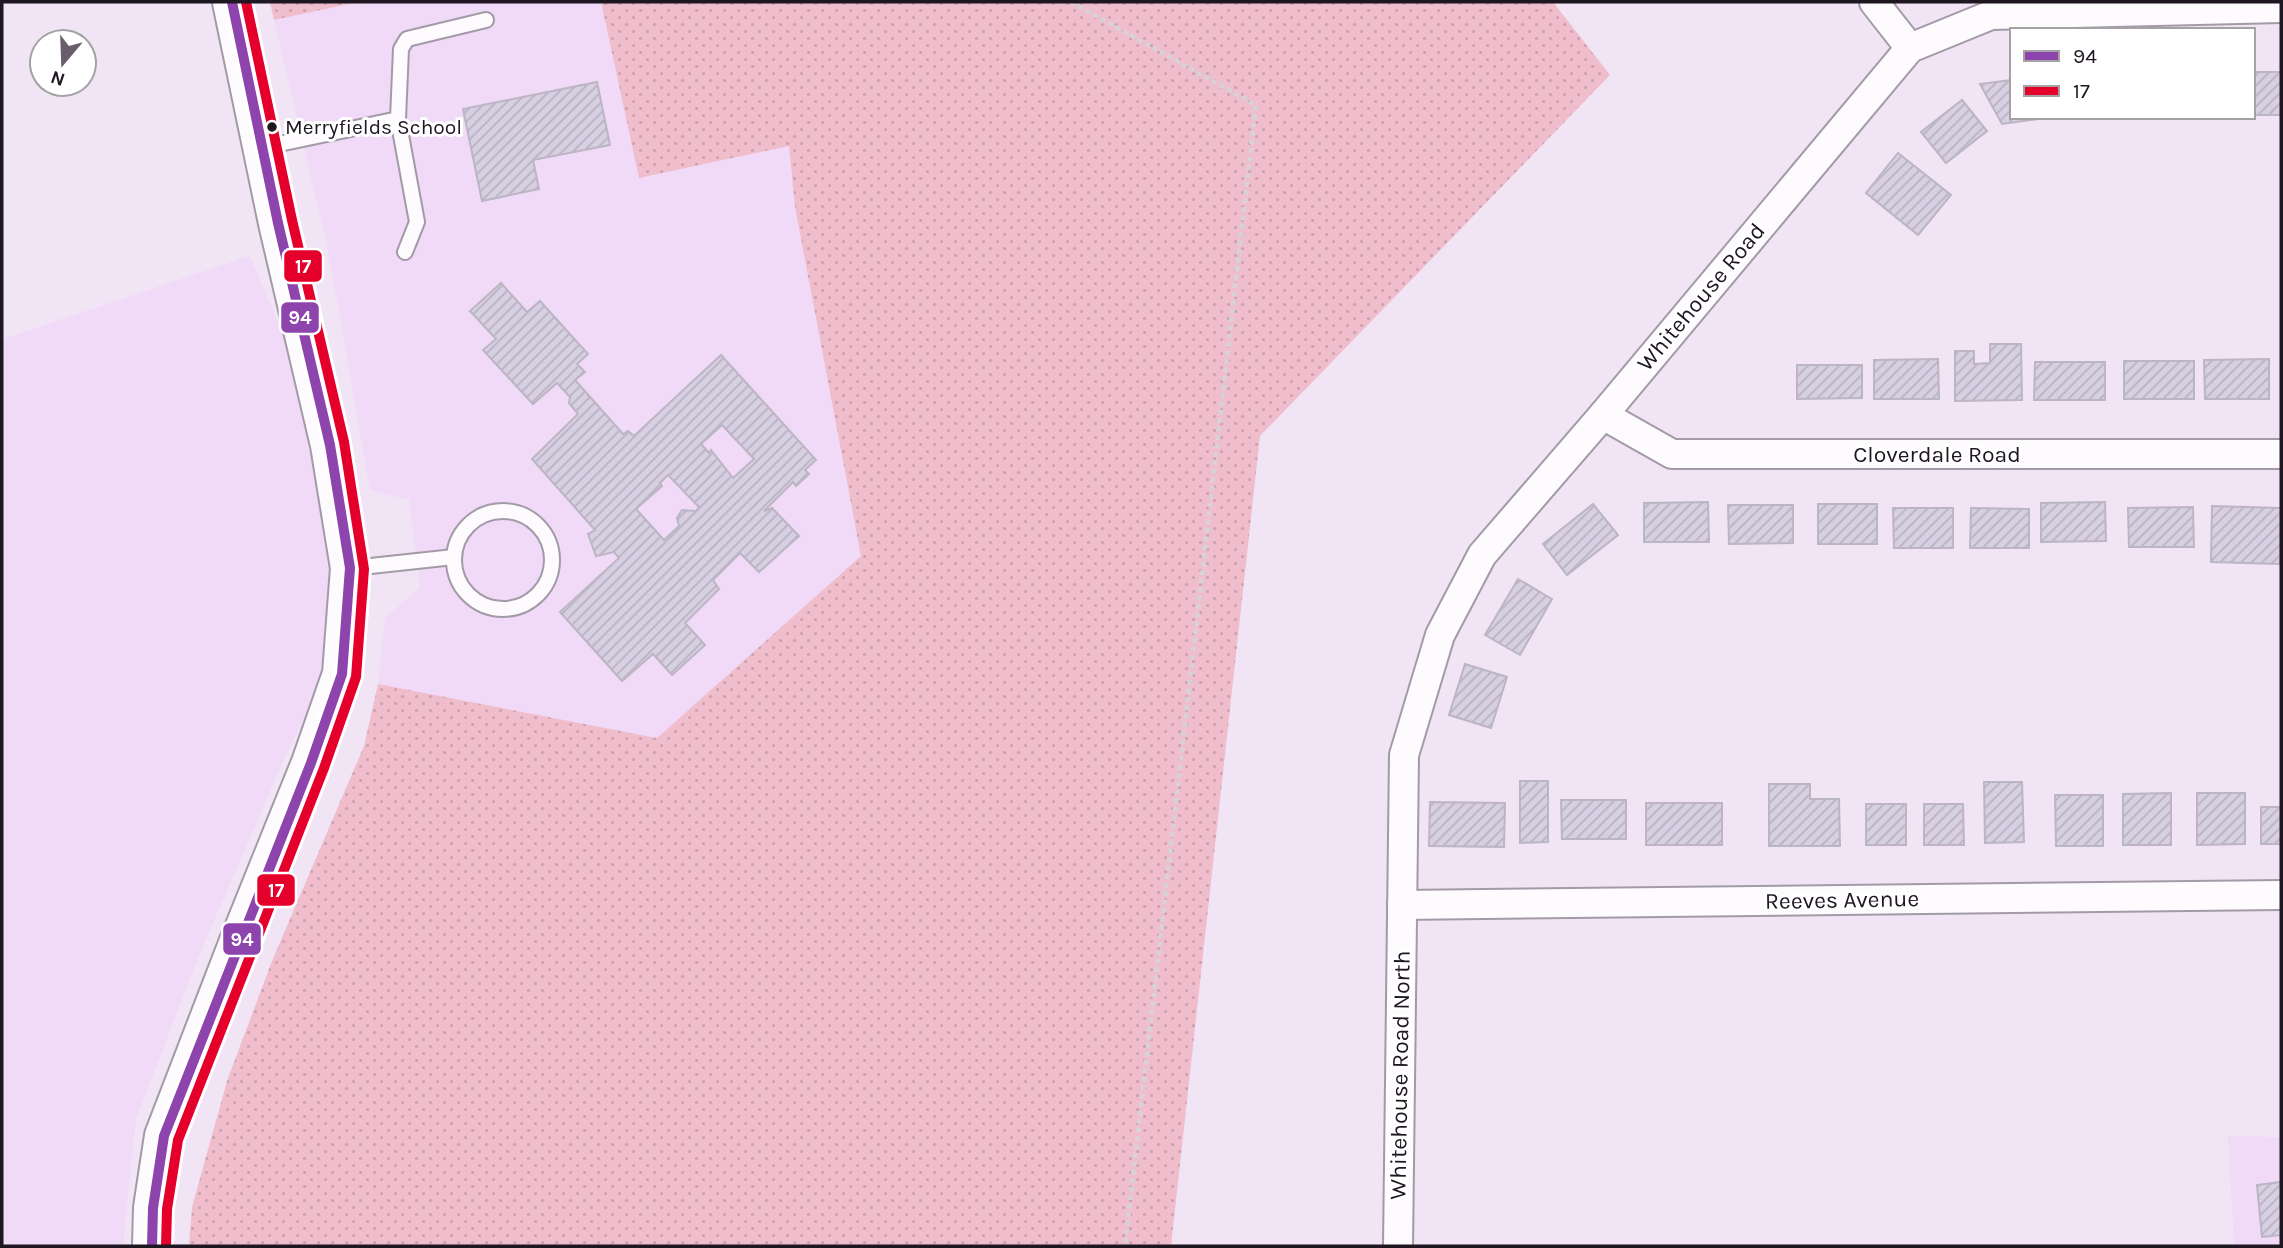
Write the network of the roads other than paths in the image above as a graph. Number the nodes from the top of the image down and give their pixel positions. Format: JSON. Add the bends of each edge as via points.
{"nodes":[{"id":1,"x":232,"y":2,"type":"edge"},
{"id":2,"x":1874,"y":2,"type":"edge"},
{"id":3,"x":2281,"y":8,"type":"edge"},
{"id":4,"x":486,"y":20,"type":"dead end"},
{"id":5,"x":1910,"y":48,"type":"junction"},
{"id":6,"x":398,"y":119,"type":"junction"},
{"id":7,"x":263,"y":147,"type":"junction"},
{"id":8,"x":405,"y":252,"type":"dead end"},
{"id":9,"x":1603,"y":415,"type":"junction"},
{"id":10,"x":2281,"y":454,"type":"edge"},
{"id":11,"x":454,"y":557,"type":"junction"},
{"id":12,"x":350,"y":568,"type":"junction"},
{"id":13,"x":2281,"y":895,"type":"edge"},
{"id":14,"x":1402,"y":905,"type":"junction"},
{"id":15,"x":152,"y":1246,"type":"edge"},
{"id":16,"x":1398,"y":1246,"type":"edge"}],
"edges":[{"from":1,"to":7,"type":"street"},
{"from":2,"to":5,"type":"street"},
{"from":3,"to":5,"type":"street","name":"Whitehouse Road","via":[[1991,15]]},
{"from":4,"to":6,"type":"lane","via":[[407,38],[401,49]]},
{"from":5,"to":9,"type":"street","name":"Whitehouse Road"},
{"from":6,"to":7,"type":"lane"},
{"from":6,"to":8,"type":"lane","via":[[416,222]]},
{"from":7,"to":12,"type":"street","via":[[330,445]]},
{"from":9,"to":10,"type":"street","name":"Cloverdale Road","via":[[1672,454]]},
{"from":9,"to":14,"type":"street","name":"Whitehouse Road","via":[[1482,555],[1440,635],[1404,755]]},
{"from":11,"to":11,"type":"lane","via":[[464,529],[482,515],[505,510],[533,520],[543,531],[551,546],[552,564],[539,594],[525,604],[491,608],[463,589]]},
{"from":11,"to":12,"type":"lane"},
{"from":12,"to":15,"type":"street","via":[[342,674],[164,1136]]},
{"from":13,"to":14,"type":"street","name":"Reeves Avenue"},
{"from":14,"to":16,"type":"street","name":"Whitehouse Road North"}]}
